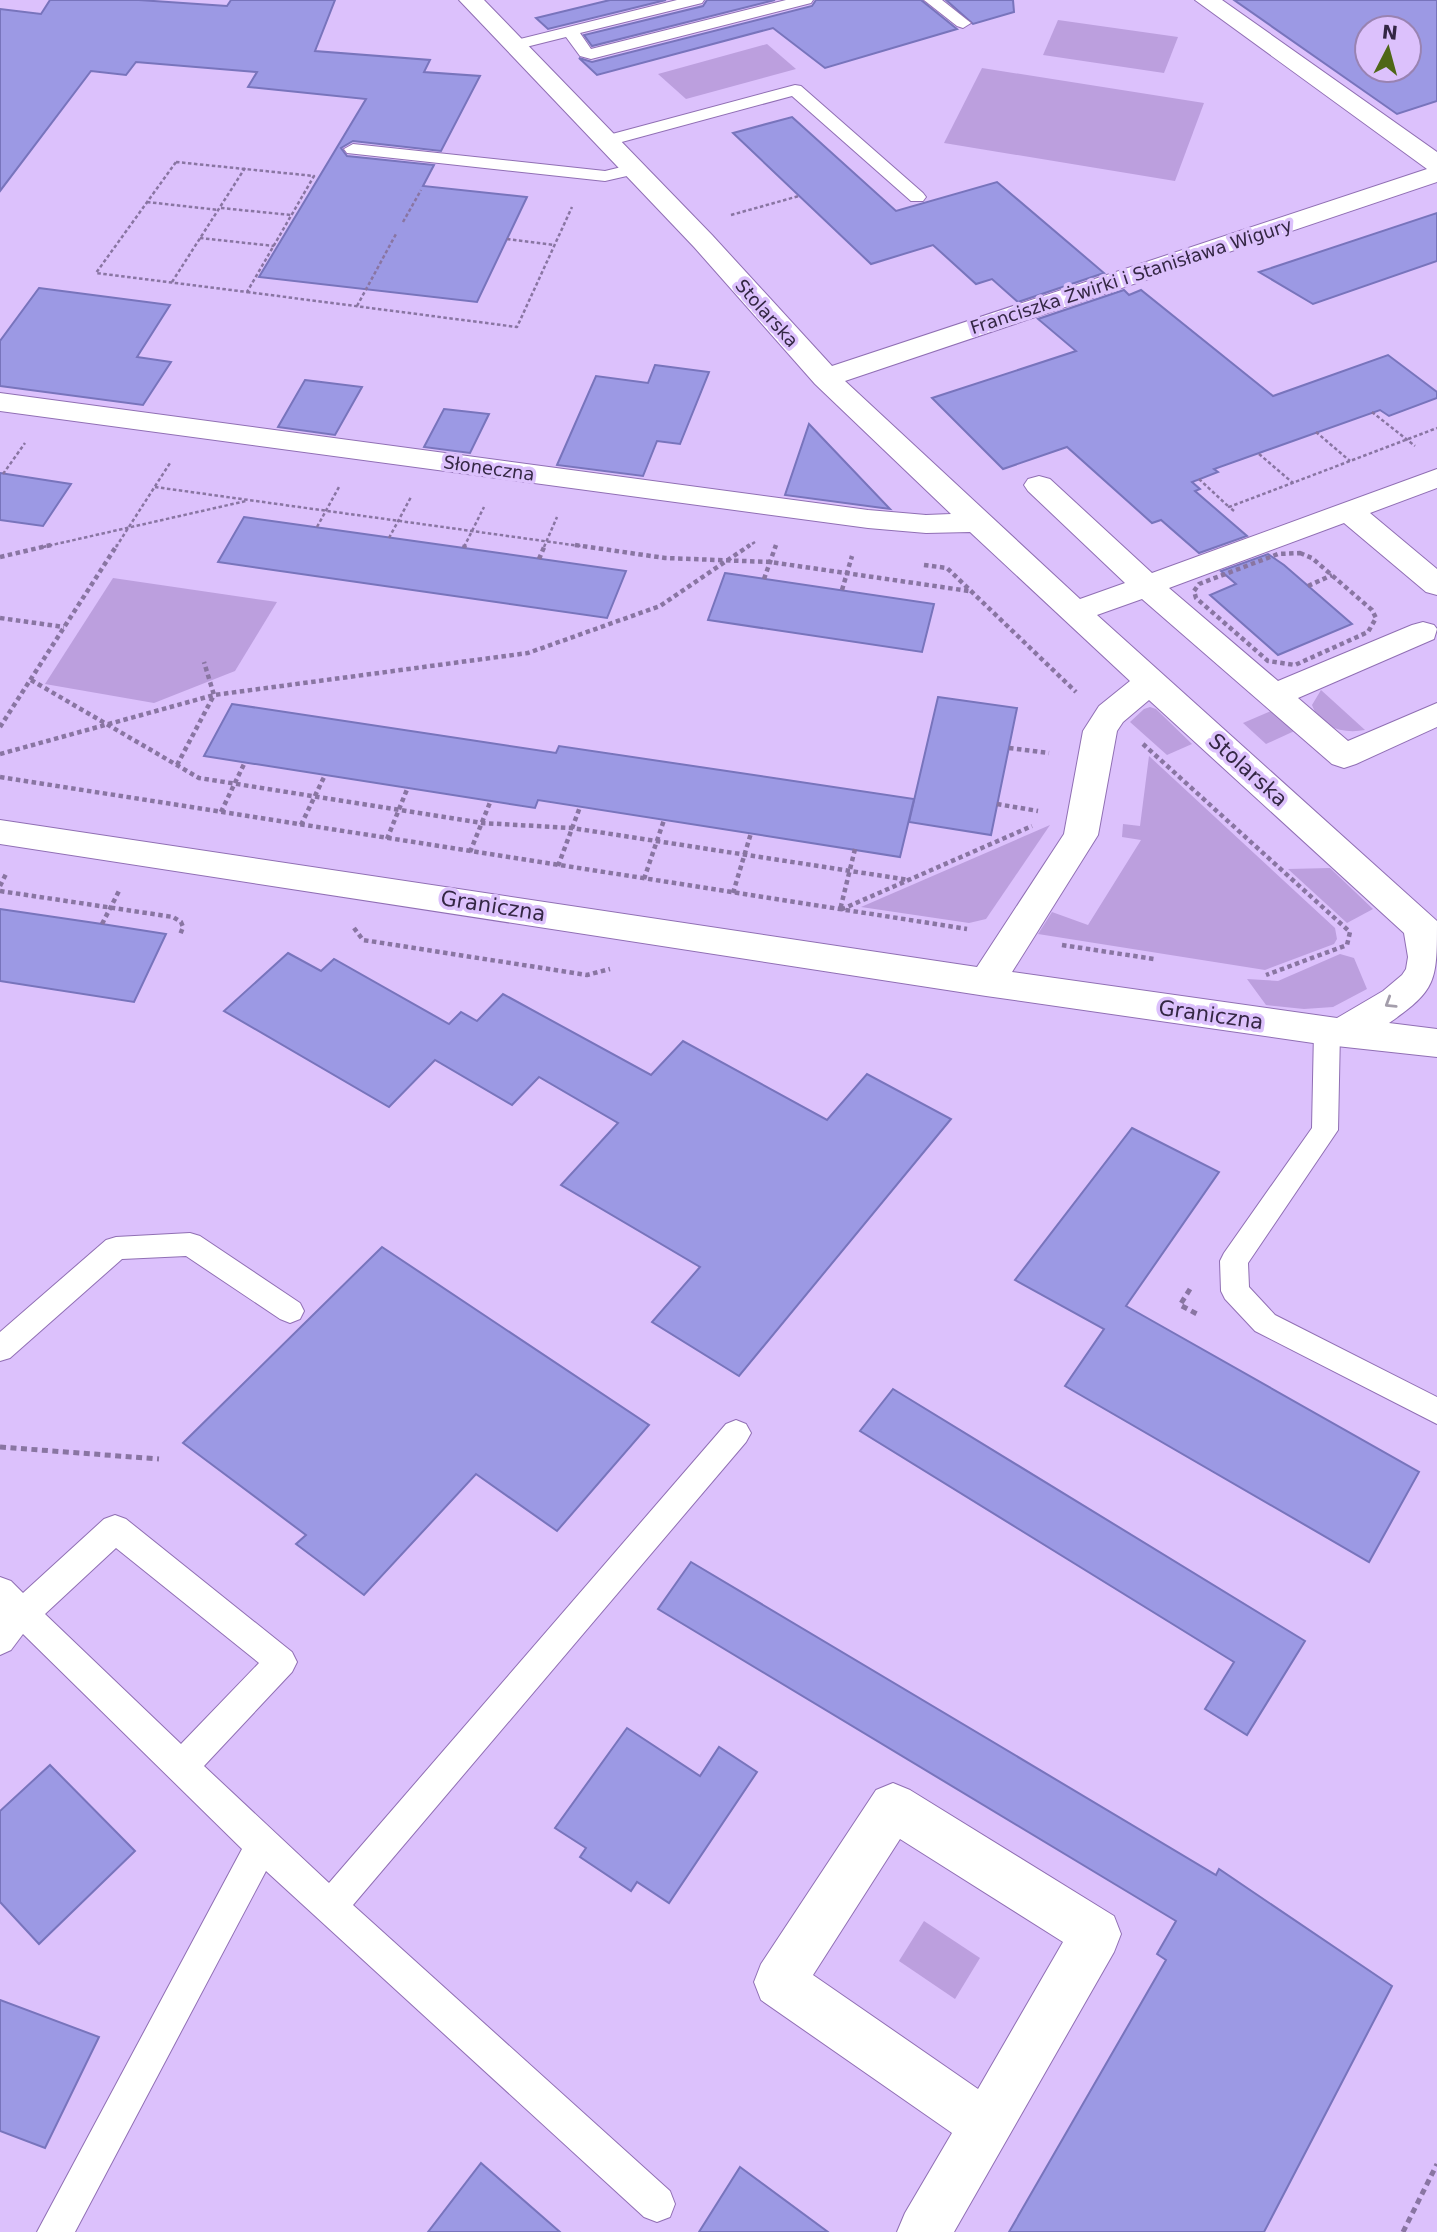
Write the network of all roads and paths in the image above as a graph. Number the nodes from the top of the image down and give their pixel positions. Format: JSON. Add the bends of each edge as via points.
{"nodes":[{"id":1,"x":471,"y":0,"type":"edge"},
{"id":2,"x":696,"y":0,"type":"edge"},
{"id":3,"x":805,"y":0,"type":"edge"},
{"id":4,"x":932,"y":0,"type":"edge"},
{"id":5,"x":1207,"y":0,"type":"edge"},
{"id":6,"x":963,"y":23,"type":"dead end"},
{"id":7,"x":570,"y":31,"type":"junction"},
{"id":8,"x":514,"y":45,"type":"junction"},
{"id":9,"x":607,"y":141,"type":"junction"},
{"id":10,"x":354,"y":149,"type":"dead end"},
{"id":11,"x":1437,"y":164,"type":"edge"},
{"id":12,"x":245,"y":168,"type":"junction"},
{"id":13,"x":634,"y":169,"type":"junction"},
{"id":14,"x":1437,"y":174,"type":"edge"},
{"id":15,"x":424,"y":184,"type":"dead end"},
{"id":16,"x":577,"y":196,"type":"dead end"},
{"id":17,"x":799,"y":196,"type":"dead end"},
{"id":18,"x":917,"y":197,"type":"dead end"},
{"id":19,"x":147,"y":202,"type":"junction"},
{"id":20,"x":220,"y":209,"type":"junction"},
{"id":21,"x":291,"y":215,"type":"junction"},
{"id":22,"x":727,"y":215,"type":"dead end"},
{"id":23,"x":403,"y":222,"type":"dead end"},
{"id":24,"x":396,"y":234,"type":"dead end"},
{"id":25,"x":200,"y":238,"type":"junction"},
{"id":26,"x":507,"y":239,"type":"dead end"},
{"id":27,"x":554,"y":245,"type":"junction"},
{"id":28,"x":274,"y":246,"type":"junction"},
{"id":29,"x":172,"y":282,"type":"junction"},
{"id":30,"x":247,"y":292,"type":"junction"},
{"id":31,"x":358,"y":306,"type":"junction"},
{"id":32,"x":825,"y":377,"type":"junction"},
{"id":33,"x":0,"y":402,"type":"edge"},
{"id":34,"x":1372,"y":412,"type":"dead end"},
{"id":35,"x":1316,"y":432,"type":"dead end"},
{"id":36,"x":13,"y":440,"type":"dead end"},
{"id":37,"x":1259,"y":454,"type":"dead end"},
{"id":38,"x":158,"y":460,"type":"dead end"},
{"id":39,"x":1350,"y":461,"type":"dead end"},
{"id":40,"x":1430,"y":465,"type":"edge"},
{"id":41,"x":3,"y":474,"type":"dead end"},
{"id":42,"x":1199,"y":479,"type":"dead end"},
{"id":43,"x":1293,"y":483,"type":"dead end"},
{"id":44,"x":326,"y":485,"type":"dead end"},
{"id":45,"x":1040,"y":485,"type":"dead end"},
{"id":46,"x":155,"y":487,"type":"junction"},
{"id":47,"x":339,"y":487,"type":"junction"},
{"id":48,"x":351,"y":488,"type":"dead end"},
{"id":49,"x":399,"y":495,"type":"dead end"},
{"id":50,"x":411,"y":497,"type":"junction"},
{"id":51,"x":423,"y":498,"type":"dead end"},
{"id":52,"x":251,"y":500,"type":"junction"},
{"id":53,"x":472,"y":505,"type":"dead end"},
{"id":54,"x":484,"y":507,"type":"junction"},
{"id":55,"x":1229,"y":507,"type":"dead end"},
{"id":56,"x":496,"y":508,"type":"dead end"},
{"id":57,"x":326,"y":510,"type":"junction"},
{"id":58,"x":1348,"y":511,"type":"junction"},
{"id":59,"x":545,"y":515,"type":"dead end"},
{"id":60,"x":557,"y":517,"type":"junction"},
{"id":61,"x":570,"y":519,"type":"dead end"},
{"id":62,"x":398,"y":521,"type":"junction"},
{"id":63,"x":978,"y":522,"type":"junction"},
{"id":64,"x":317,"y":527,"type":"dead end"},
{"id":65,"x":129,"y":528,"type":"junction"},
{"id":66,"x":472,"y":531,"type":"junction"},
{"id":67,"x":389,"y":538,"type":"dead end"},
{"id":68,"x":767,"y":538,"type":"dead end"},
{"id":69,"x":745,"y":540,"type":"dead end"},
{"id":70,"x":756,"y":541,"type":"junction"},
{"id":71,"x":547,"y":542,"type":"junction"},
{"id":72,"x":776,"y":545,"type":"junction"},
{"id":73,"x":789,"y":546,"type":"dead end"},
{"id":74,"x":464,"y":548,"type":"dead end"},
{"id":75,"x":840,"y":553,"type":"dead end"},
{"id":76,"x":0,"y":557,"type":"edge"},
{"id":77,"x":539,"y":559,"type":"dead end"},
{"id":78,"x":728,"y":560,"type":"junction"},
{"id":79,"x":770,"y":562,"type":"junction"},
{"id":80,"x":920,"y":564,"type":"dead end"},
{"id":81,"x":847,"y":573,"type":"junction"},
{"id":82,"x":1332,"y":575,"type":"junction"},
{"id":83,"x":764,"y":579,"type":"dead end"},
{"id":84,"x":1146,"y":585,"type":"junction"},
{"id":85,"x":1437,"y":585,"type":"edge"},
{"id":86,"x":1308,"y":586,"type":"dead end"},
{"id":87,"x":842,"y":590,"type":"dead end"},
{"id":88,"x":970,"y":591,"type":"junction"},
{"id":89,"x":1076,"y":612,"type":"junction"},
{"id":90,"x":0,"y":618,"type":"edge"},
{"id":91,"x":65,"y":627,"type":"junction"},
{"id":92,"x":1423,"y":632,"type":"dead end"},
{"id":93,"x":204,"y":662,"type":"dead end"},
{"id":94,"x":31,"y":680,"type":"junction"},
{"id":95,"x":1150,"y":682,"type":"junction"},
{"id":96,"x":214,"y":695,"type":"junction"},
{"id":97,"x":1275,"y":695,"type":"junction"},
{"id":98,"x":1111,"y":714,"type":"junction"},
{"id":99,"x":1437,"y":714,"type":"edge"},
{"id":100,"x":108,"y":725,"type":"junction"},
{"id":101,"x":0,"y":727,"type":"edge"},
{"id":102,"x":1009,"y":748,"type":"dead end"},
{"id":103,"x":0,"y":754,"type":"edge"},
{"id":104,"x":1058,"y":755,"type":"dead end"},
{"id":105,"x":245,"y":762,"type":"dead end"},
{"id":106,"x":177,"y":765,"type":"junction"},
{"id":107,"x":326,"y":775,"type":"dead end"},
{"id":108,"x":0,"y":777,"type":"edge"},
{"id":109,"x":234,"y":784,"type":"junction"},
{"id":110,"x":408,"y":788,"type":"dead end"},
{"id":111,"x":315,"y":796,"type":"junction"},
{"id":112,"x":491,"y":800,"type":"dead end"},
{"id":113,"x":997,"y":804,"type":"dead end"},
{"id":114,"x":580,"y":807,"type":"dead end"},
{"id":115,"x":399,"y":809,"type":"junction"},
{"id":116,"x":221,"y":812,"type":"junction"},
{"id":117,"x":1048,"y":812,"type":"dead end"},
{"id":118,"x":664,"y":820,"type":"dead end"},
{"id":119,"x":482,"y":823,"type":"junction"},
{"id":120,"x":301,"y":825,"type":"junction"},
{"id":121,"x":1036,"y":825,"type":"dead end"},
{"id":122,"x":572,"y":828,"type":"junction"},
{"id":123,"x":0,"y":832,"type":"edge"},
{"id":124,"x":751,"y":833,"type":"dead end"},
{"id":125,"x":387,"y":839,"type":"junction"},
{"id":126,"x":657,"y":842,"type":"junction"},
{"id":127,"x":855,"y":849,"type":"dead end"},
{"id":128,"x":470,"y":852,"type":"junction"},
{"id":129,"x":744,"y":855,"type":"junction"},
{"id":130,"x":558,"y":866,"type":"junction"},
{"id":131,"x":849,"y":871,"type":"junction"},
{"id":132,"x":644,"y":879,"type":"junction"},
{"id":133,"x":909,"y":880,"type":"junction"},
{"id":134,"x":121,"y":886,"type":"dead end"},
{"id":135,"x":0,"y":891,"type":"edge"},
{"id":136,"x":733,"y":893,"type":"junction"},
{"id":137,"x":110,"y":908,"type":"junction"},
{"id":138,"x":840,"y":910,"type":"junction"},
{"id":139,"x":102,"y":924,"type":"dead end"},
{"id":140,"x":180,"y":935,"type":"dead end"},
{"id":141,"x":1016,"y":937,"type":"junction"},
{"id":142,"x":1428,"y":940,"type":"edge"},
{"id":143,"x":1164,"y":961,"type":"dead end"},
{"id":144,"x":1258,"y":975,"type":"dead end"},
{"id":145,"x":986,"y":982,"type":"junction"},
{"id":146,"x":1437,"y":999,"type":"edge"},
{"id":147,"x":1334,"y":1032,"type":"junction"},
{"id":148,"x":1437,"y":1044,"type":"edge"},
{"id":149,"x":290,"y":1311,"type":"dead end"},
{"id":150,"x":0,"y":1349,"type":"edge"},
{"id":151,"x":1437,"y":1411,"type":"edge"},
{"id":152,"x":736,"y":1433,"type":"dead end"},
{"id":153,"x":0,"y":1447,"type":"edge"},
{"id":154,"x":159,"y":1459,"type":"dead end"},
{"id":155,"x":12,"y":1602,"type":"edge"},
{"id":156,"x":0,"y":1640,"type":"edge"},
{"id":157,"x":181,"y":1767,"type":"junction"},
{"id":158,"x":262,"y":1845,"type":"junction"},
{"id":159,"x":330,"y":1907,"type":"junction"},
{"id":160,"x":986,"y":2126,"type":"junction"},
{"id":161,"x":1437,"y":2164,"type":"edge"},
{"id":162,"x":657,"y":2204,"type":"dead end"},
{"id":163,"x":55,"y":2232,"type":"edge"},
{"id":164,"x":924,"y":2232,"type":"edge"},
{"id":165,"x":1404,"y":2232,"type":"edge"}],
"edges":[{"from":1,"to":8,"type":"street","name":"Stolarska"},
{"from":2,"to":7,"type":"lane"},
{"from":3,"to":7,"type":"lane","via":[[591,54]]},
{"from":4,"to":6,"type":"lane"},
{"from":5,"to":11,"type":"street"},
{"from":7,"to":8,"type":"lane"},
{"from":8,"to":9,"type":"street","name":"Stolarska"},
{"from":9,"to":13,"type":"street","name":"Stolarska"},
{"from":9,"to":18,"type":"lane","via":[[795,90]]},
{"from":10,"to":13,"type":"lane","via":[[606,176]]},
{"from":12,"to":19,"type":"path","via":[[176,162]]},
{"from":12,"to":20,"type":"path"},
{"from":12,"to":21,"type":"path","via":[[314,176]]},
{"from":13,"to":32,"type":"street","name":"Stolarska"},
{"from":14,"to":32,"type":"street","name":"Franciszka Żwirki i Stanisława Wigury"},
{"from":15,"to":23,"type":"path"},
{"from":16,"to":27,"type":"path"},
{"from":17,"to":22,"type":"path"},
{"from":19,"to":20,"type":"path"},
{"from":19,"to":29,"type":"path","via":[[96,273]]},
{"from":20,"to":21,"type":"path"},
{"from":20,"to":25,"type":"path"},
{"from":21,"to":28,"type":"path"},
{"from":24,"to":31,"type":"path"},
{"from":25,"to":28,"type":"path"},
{"from":25,"to":29,"type":"path"},
{"from":26,"to":27,"type":"path"},
{"from":27,"to":31,"type":"path","via":[[517,327]]},
{"from":28,"to":30,"type":"path"},
{"from":29,"to":30,"type":"path"},
{"from":30,"to":31,"type":"path"},
{"from":32,"to":63,"type":"street","name":"Stolarska"},
{"from":33,"to":63,"type":"street","name":"Słoneczna","via":[[868,519]]},
{"from":34,"to":40,"type":"path"},
{"from":35,"to":39,"type":"path"},
{"from":36,"to":41,"type":"path","via":[[26,442]]},
{"from":37,"to":43,"type":"path"},
{"from":38,"to":46,"type":"path","via":[[171,462]]},
{"from":40,"to":58,"type":"street"},
{"from":42,"to":55,"type":"path"},
{"from":44,"to":47,"type":"path"},
{"from":45,"to":84,"type":"street"},
{"from":46,"to":52,"type":"path"},
{"from":46,"to":65,"type":"path"},
{"from":47,"to":48,"type":"path"},
{"from":47,"to":57,"type":"path"},
{"from":49,"to":50,"type":"path"},
{"from":50,"to":51,"type":"path"},
{"from":50,"to":62,"type":"path"},
{"from":52,"to":57,"type":"path"},
{"from":52,"to":65,"type":"path"},
{"from":53,"to":54,"type":"path"},
{"from":54,"to":56,"type":"path"},
{"from":54,"to":66,"type":"path"},
{"from":57,"to":62,"type":"path"},
{"from":57,"to":64,"type":"path"},
{"from":58,"to":84,"type":"street"},
{"from":58,"to":85,"type":"street"},
{"from":59,"to":60,"type":"path"},
{"from":60,"to":61,"type":"path"},
{"from":60,"to":71,"type":"path"},
{"from":62,"to":66,"type":"path"},
{"from":62,"to":67,"type":"path"},
{"from":63,"to":89,"type":"street","name":"Stolarska"},
{"from":65,"to":76,"type":"path"},
{"from":65,"to":91,"type":"path"},
{"from":66,"to":71,"type":"path"},
{"from":66,"to":74,"type":"path"},
{"from":68,"to":70,"type":"path"},
{"from":69,"to":70,"type":"path"},
{"from":70,"to":72,"type":"path"},
{"from":70,"to":78,"type":"path"},
{"from":71,"to":77,"type":"path"},
{"from":71,"to":78,"type":"path","via":[[665,558]]},
{"from":72,"to":73,"type":"path"},
{"from":72,"to":79,"type":"path"},
{"from":75,"to":81,"type":"path","via":[[852,555]]},
{"from":78,"to":79,"type":"path"},
{"from":78,"to":96,"type":"path","via":[[660,606],[528,653]]},
{"from":79,"to":81,"type":"path"},
{"from":79,"to":83,"type":"path"},
{"from":80,"to":88,"type":"path","via":[[947,568]]},
{"from":81,"to":87,"type":"path"},
{"from":81,"to":88,"type":"path"},
{"from":82,"to":82,"type":"path","via":[[1372,610],[1374,624],[1368,632],[1295,665],[1268,661],[1196,598],[1199,584],[1278,554],[1300,553]]},
{"from":82,"to":86,"type":"path"},
{"from":84,"to":89,"type":"street"},
{"from":84,"to":97,"type":"street"},
{"from":88,"to":98,"type":"path","via":[[1089,704]]},
{"from":89,"to":95,"type":"street","name":"Stolarska"},
{"from":90,"to":91,"type":"path"},
{"from":91,"to":94,"type":"path"},
{"from":92,"to":97,"type":"street"},
{"from":93,"to":96,"type":"path"},
{"from":94,"to":100,"type":"path"},
{"from":94,"to":101,"type":"path"},
{"from":95,"to":98,"type":"street"},
{"from":95,"to":142,"type":"street","name":"Stolarska"},
{"from":96,"to":100,"type":"path"},
{"from":96,"to":106,"type":"path"},
{"from":97,"to":99,"type":"street","via":[[1344,757]]},
{"from":98,"to":141,"type":"street","via":[[1100,731],[1081,835]]},
{"from":98,"to":144,"type":"path","via":[[1349,932],[1347,945],[1270,976]]},
{"from":100,"to":103,"type":"path"},
{"from":100,"to":106,"type":"path"},
{"from":102,"to":104,"type":"path"},
{"from":105,"to":109,"type":"path"},
{"from":106,"to":109,"type":"path","via":[[199,778]]},
{"from":107,"to":111,"type":"path"},
{"from":108,"to":116,"type":"path"},
{"from":109,"to":111,"type":"path"},
{"from":109,"to":116,"type":"path"},
{"from":110,"to":115,"type":"path"},
{"from":111,"to":115,"type":"path"},
{"from":111,"to":120,"type":"path"},
{"from":112,"to":119,"type":"path"},
{"from":113,"to":117,"type":"path"},
{"from":114,"to":122,"type":"path"},
{"from":115,"to":119,"type":"path"},
{"from":115,"to":125,"type":"path"},
{"from":116,"to":120,"type":"path"},
{"from":118,"to":126,"type":"path"},
{"from":119,"to":122,"type":"path"},
{"from":119,"to":128,"type":"path"},
{"from":120,"to":125,"type":"path"},
{"from":121,"to":133,"type":"path"},
{"from":122,"to":126,"type":"path"},
{"from":122,"to":130,"type":"path"},
{"from":123,"to":145,"type":"street","name":"Graniczna"},
{"from":124,"to":129,"type":"path"},
{"from":125,"to":128,"type":"path"},
{"from":126,"to":129,"type":"path"},
{"from":126,"to":132,"type":"path"},
{"from":127,"to":131,"type":"path"},
{"from":128,"to":130,"type":"path"},
{"from":129,"to":131,"type":"path"},
{"from":129,"to":136,"type":"path"},
{"from":130,"to":132,"type":"path"},
{"from":131,"to":133,"type":"path"},
{"from":131,"to":138,"type":"path"},
{"from":132,"to":136,"type":"path"},
{"from":133,"to":138,"type":"path"},
{"from":134,"to":137,"type":"path"},
{"from":135,"to":137,"type":"path"},
{"from":136,"to":138,"type":"path"},
{"from":137,"to":139,"type":"path"},
{"from":137,"to":140,"type":"path","via":[[173,917],[183,927]]},
{"from":138,"to":141,"type":"path"},
{"from":141,"to":143,"type":"path"},
{"from":141,"to":145,"type":"street"},
{"from":142,"to":146,"type":"street"},
{"from":142,"to":147,"type":"street","one_way":true,"via":[[1423,974],[1404,995]]},
{"from":145,"to":147,"type":"street","name":"Graniczna"},
{"from":147,"to":148,"type":"street","name":"Graniczna"},
{"from":147,"to":151,"type":"lane","via":[[1325,1130],[1234,1261],[1235,1291],[1265,1323]]},
{"from":149,"to":150,"type":"lane","via":[[190,1244],[116,1248]]},
{"from":152,"to":159,"type":"lane"},
{"from":153,"to":154,"type":"path"},
{"from":155,"to":156,"type":"lane"},
{"from":155,"to":157,"type":"lane"},
{"from":155,"to":157,"type":"lane","via":[[115,1530],[281,1662]]},
{"from":157,"to":158,"type":"lane"},
{"from":158,"to":159,"type":"lane"},
{"from":158,"to":163,"type":"lane"},
{"from":159,"to":162,"type":"lane"},
{"from":160,"to":160,"type":"street","via":[[1096,1934],[893,1807],[779,1982]]},
{"from":160,"to":164,"type":"street"},
{"from":161,"to":165,"type":"path"}]}
